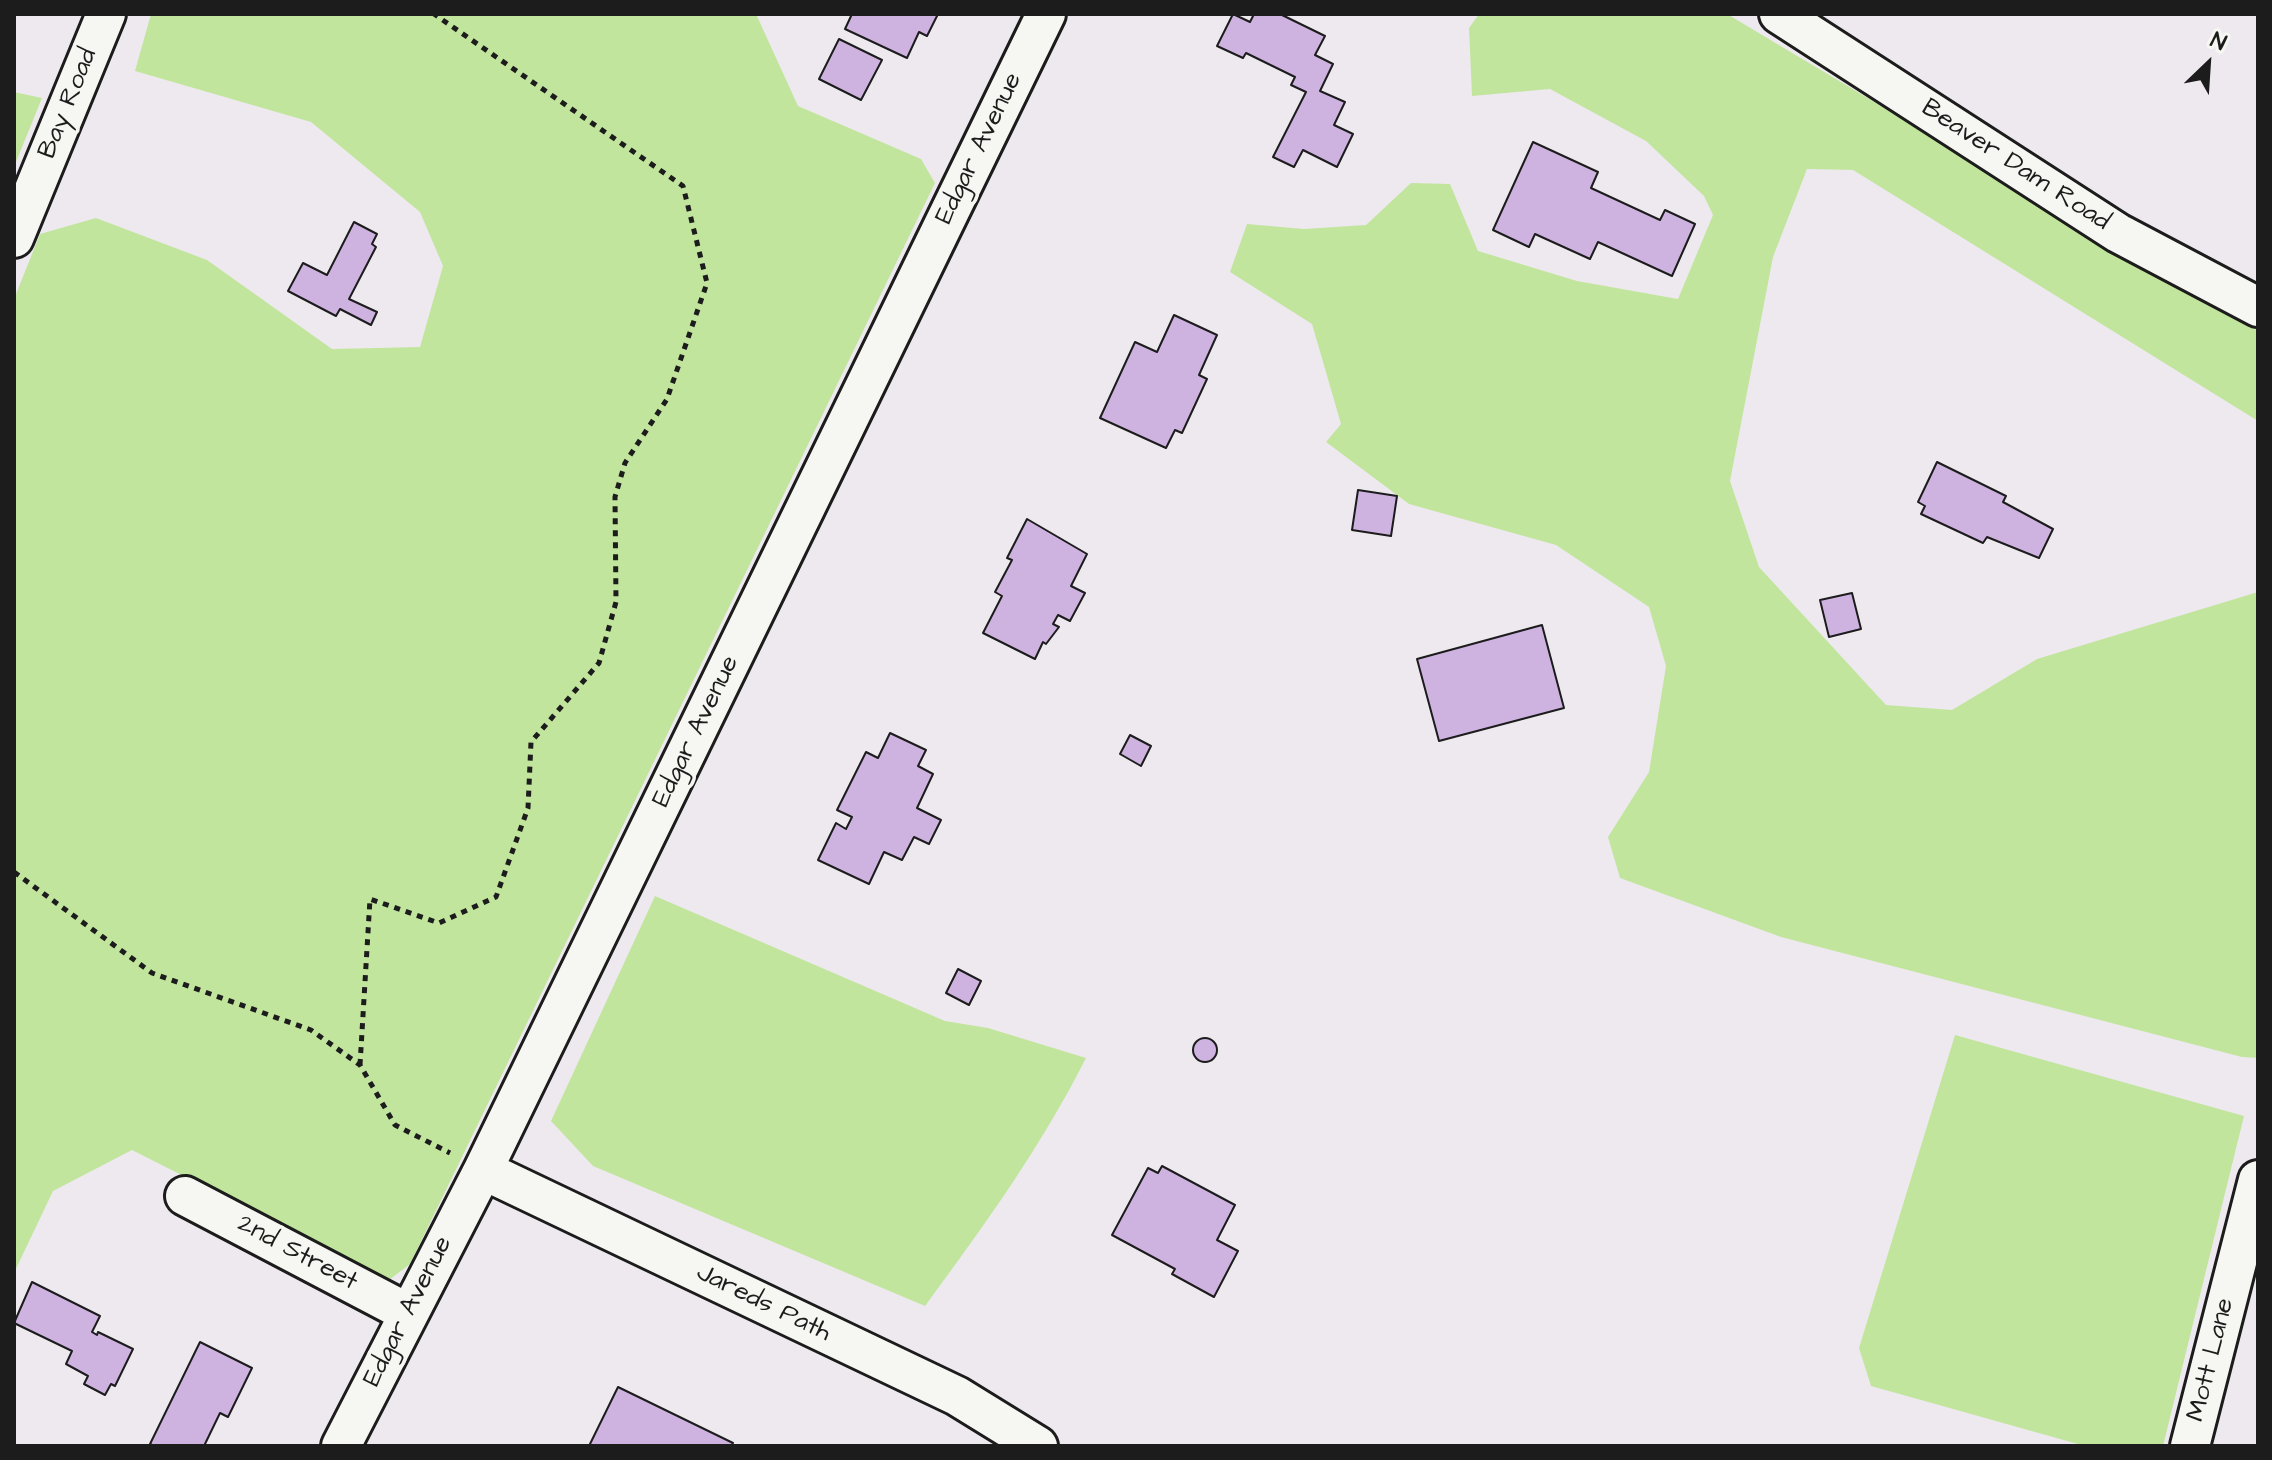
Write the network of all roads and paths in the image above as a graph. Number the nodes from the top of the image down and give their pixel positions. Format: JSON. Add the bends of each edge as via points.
{"nodes":[{"id":1,"x":106,"y":14,"type":"edge"},
{"id":2,"x":434,"y":14,"type":"edge"},
{"id":3,"x":1046,"y":14,"type":"edge"},
{"id":4,"x":1779,"y":14,"type":"edge"},
{"id":5,"x":14,"y":238,"type":"edge"},
{"id":6,"x":2258,"y":307,"type":"edge"},
{"id":7,"x":14,"y":872,"type":"edge"},
{"id":8,"x":360,"y":1065,"type":"junction"},
{"id":9,"x":483,"y":1170,"type":"junction"},
{"id":10,"x":2258,"y":1180,"type":"edge"},
{"id":11,"x":185,"y":1196,"type":"dead end"},
{"id":12,"x":408,"y":1313,"type":"junction"},
{"id":13,"x":341,"y":1446,"type":"edge"},
{"id":14,"x":1038,"y":1446,"type":"edge"},
{"id":15,"x":2190,"y":1446,"type":"edge"}],
"edges":[{"from":1,"to":5,"type":"street","name":"Bay Road"},
{"from":2,"to":8,"type":"path","via":[[683,186],[707,283],[667,399],[625,463],[615,497],[616,602],[599,663],[531,742],[528,808],[496,897],[439,923],[370,899]]},
{"from":3,"to":9,"type":"street","name":"Edgar Avenue"},
{"from":4,"to":6,"type":"street","name":"Beaver Dam Road","via":[[2118,233]]},
{"from":7,"to":8,"type":"path","via":[[152,973],[311,1030]]},
{"from":8,"to":9,"type":"path","via":[[395,1125]]},
{"from":9,"to":12,"type":"street","name":"Edgar Avenue"},
{"from":9,"to":14,"type":"street","name":"Jareds Path","via":[[957,1396]]},
{"from":10,"to":15,"type":"street","name":"Mott Lane"},
{"from":11,"to":12,"type":"street","name":"2nd Street"},
{"from":12,"to":13,"type":"street","name":"Edgar Avenue"}]}
